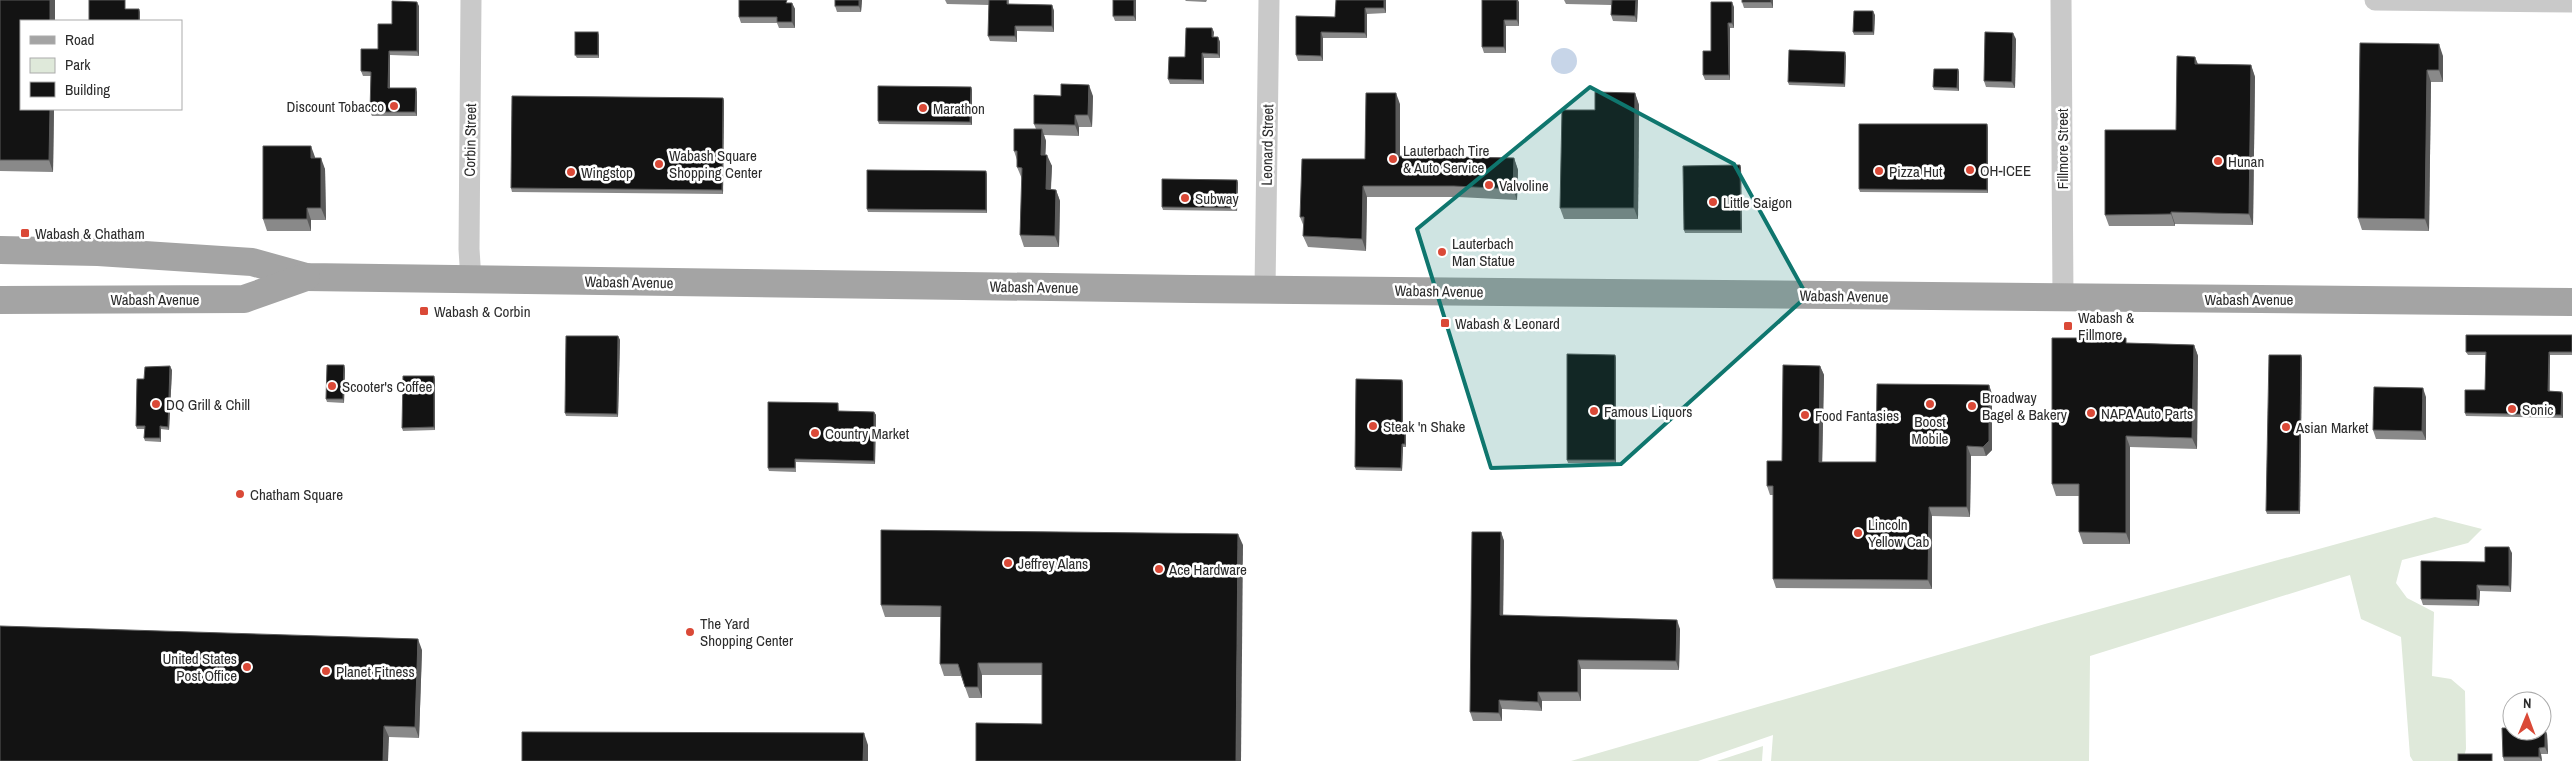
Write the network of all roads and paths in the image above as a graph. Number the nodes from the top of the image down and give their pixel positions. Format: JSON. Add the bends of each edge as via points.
{"nodes":[{"id":1,"x":471,"y":0,"type":"edge"},
{"id":2,"x":1269,"y":0,"type":"edge"},
{"id":3,"x":2061,"y":0,"type":"edge"},
{"id":4,"x":2375,"y":0,"type":"edge"},
{"id":5,"x":2572,"y":2,"type":"edge"},
{"id":6,"x":0,"y":250,"type":"edge"},
{"id":7,"x":306,"y":277,"type":"junction"},
{"id":8,"x":471,"y":280,"type":"junction"},
{"id":9,"x":1265,"y":289,"type":"junction"},
{"id":10,"x":2063,"y":298,"type":"junction"},
{"id":11,"x":0,"y":300,"type":"edge"},
{"id":12,"x":2572,"y":302,"type":"edge"}],
"edges":[{"from":1,"to":8,"type":"street","name":"Corbin Street","via":[[468,248]]},
{"from":2,"to":9,"type":"street","name":"Leonard Street"},
{"from":3,"to":10,"type":"street","name":"Fillmore Street"},
{"from":4,"to":5,"type":"street"},
{"from":6,"to":7,"type":"main road","name":"Wabash Avenue","via":[[98,252],[252,262]]},
{"from":7,"to":8,"type":"main road","name":"Wabash Avenue"},
{"from":7,"to":11,"type":"main road","name":"Wabash Avenue","via":[[244,299]]},
{"from":8,"to":9,"type":"main road","name":"Wabash Avenue"},
{"from":9,"to":10,"type":"main road","name":"Wabash Avenue"},
{"from":10,"to":12,"type":"main road","name":"Wabash Avenue"}]}
